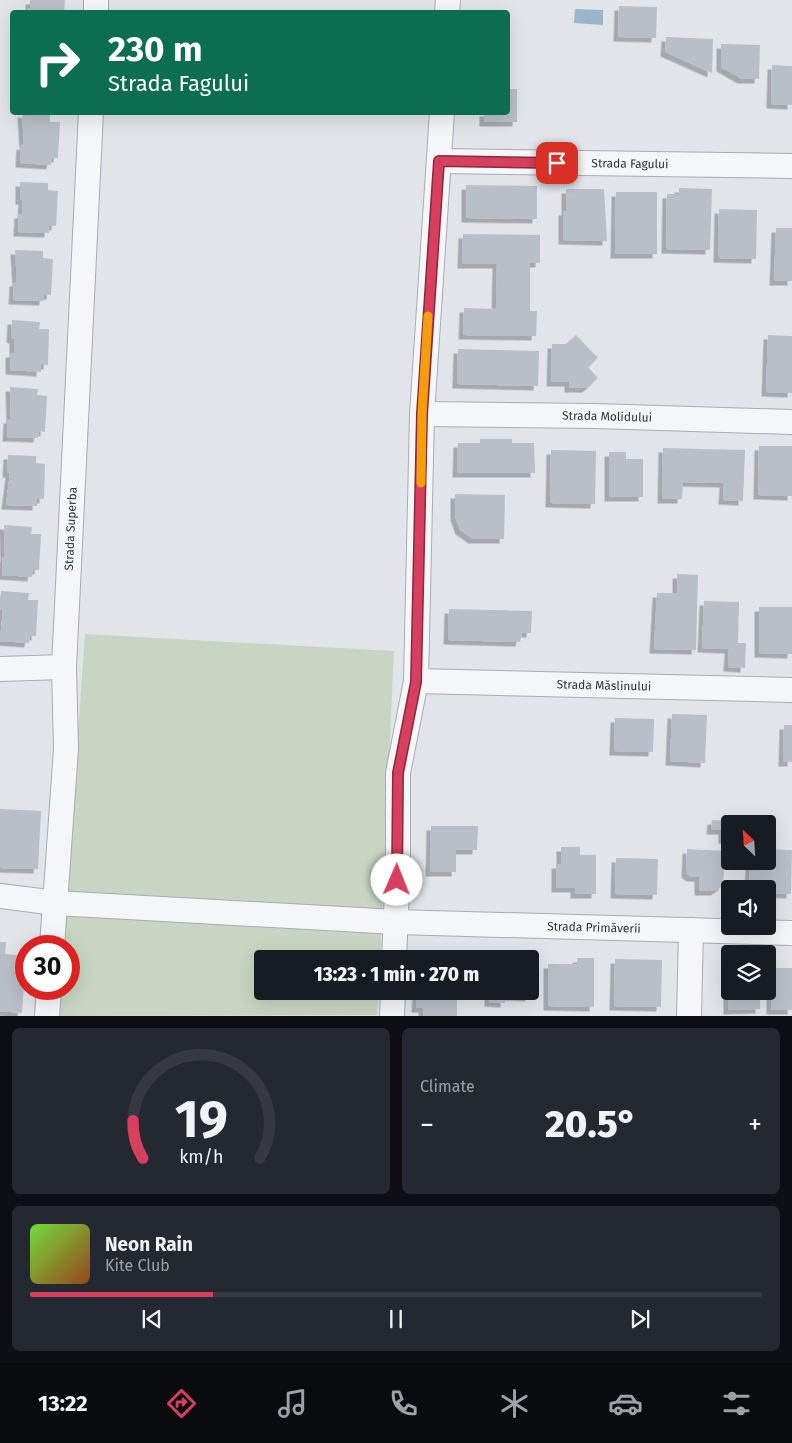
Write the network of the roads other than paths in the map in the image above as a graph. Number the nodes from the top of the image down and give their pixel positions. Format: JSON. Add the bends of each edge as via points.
{"nodes":[{"id":1,"x":91,"y":115,"type":"edge"},
{"id":2,"x":442,"y":115,"type":"edge"},
{"id":3,"x":439,"y":161,"type":"junction"},
{"id":4,"x":792,"y":166,"type":"edge"},
{"id":5,"x":422,"y":414,"type":"junction"},
{"id":6,"x":792,"y":422,"type":"edge"},
{"id":7,"x":64,"y":667,"type":"junction"},
{"id":8,"x":0,"y":669,"type":"edge"},
{"id":9,"x":416,"y":682,"type":"junction"},
{"id":10,"x":792,"y":690,"type":"edge"},
{"id":11,"x":0,"y":896,"type":"edge"},
{"id":12,"x":56,"y":903,"type":"junction"},
{"id":13,"x":396,"y":922,"type":"junction"},
{"id":14,"x":691,"y":930,"type":"junction"},
{"id":15,"x":792,"y":933,"type":"edge"},
{"id":16,"x":53,"y":935,"type":"edge"},
{"id":17,"x":394,"y":950,"type":"edge"},
{"id":18,"x":48,"y":1000,"type":"edge"},
{"id":19,"x":393,"y":1000,"type":"edge"},
{"id":20,"x":47,"y":1016,"type":"edge"},
{"id":21,"x":392,"y":1016,"type":"edge"},
{"id":22,"x":688,"y":1016,"type":"edge"}],
"edges":[{"from":1,"to":7,"type":"street","name":"Strada Superba"},
{"from":2,"to":3,"type":"street"},
{"from":3,"to":4,"type":"street","name":"Strada Fagului"},
{"from":3,"to":5,"type":"street"},
{"from":5,"to":6,"type":"street","name":"Strada Molidului"},
{"from":5,"to":9,"type":"street"},
{"from":7,"to":8,"type":"street"},
{"from":7,"to":12,"type":"street","name":"Strada Superba","via":[[66,749]]},
{"from":9,"to":10,"type":"street","name":"Strada Măslinului"},
{"from":9,"to":13,"type":"street","via":[[398,773]]},
{"from":11,"to":12,"type":"street","name":"Strada Primăverii"},
{"from":12,"to":13,"type":"street","name":"Strada Primăverii"},
{"from":12,"to":16,"type":"street","name":"Strada Superba"},
{"from":13,"to":14,"type":"street","name":"Strada Primăverii"},
{"from":13,"to":17,"type":"street"},
{"from":14,"to":15,"type":"street","name":"Strada Primăverii"},
{"from":14,"to":22,"type":"street"},
{"from":18,"to":20,"type":"street"},
{"from":19,"to":21,"type":"street"}]}
